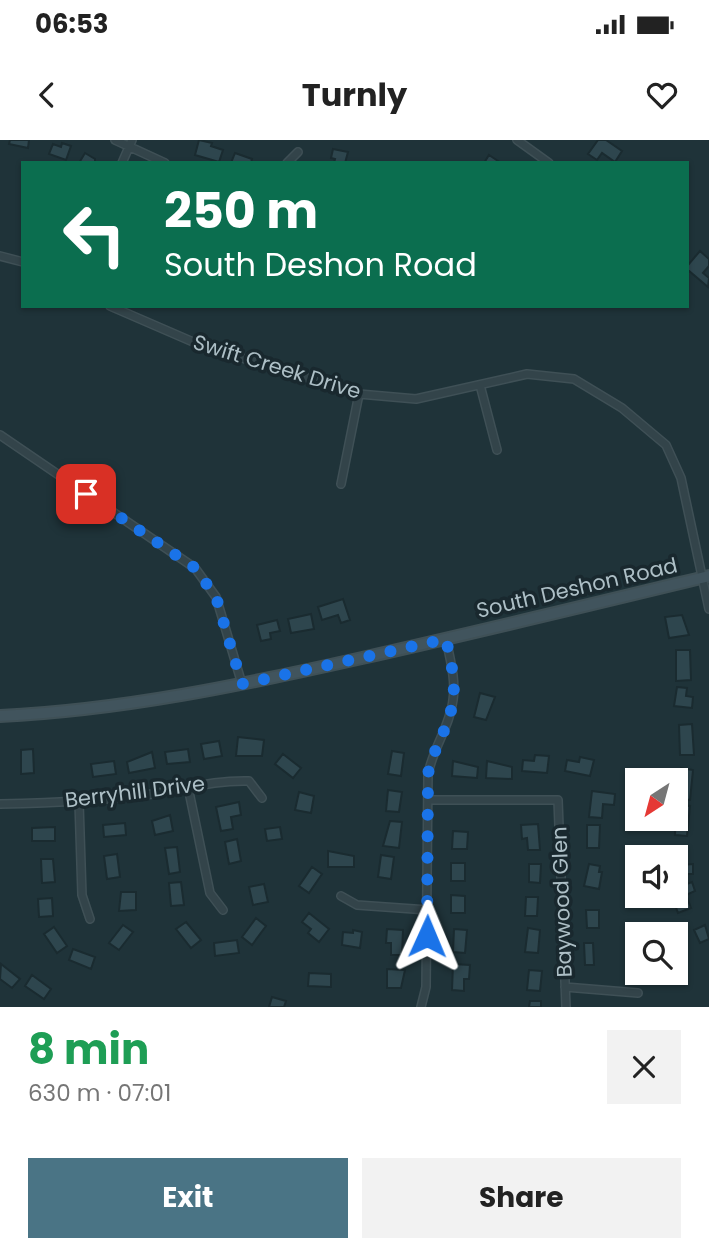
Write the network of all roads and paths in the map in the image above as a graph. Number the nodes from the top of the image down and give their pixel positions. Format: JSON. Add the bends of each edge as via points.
{"nodes":[{"id":1,"x":115,"y":140,"type":"edge"},
{"id":2,"x":517,"y":140,"type":"edge"},
{"id":3,"x":131,"y":143,"type":"edge"},
{"id":4,"x":298,"y":152,"type":"dead end"},
{"id":5,"x":123,"y":161,"type":"edge"},
{"id":6,"x":162,"y":161,"type":"edge"},
{"id":7,"x":289,"y":161,"type":"edge"},
{"id":8,"x":546,"y":161,"type":"edge"},
{"id":9,"x":0,"y":256,"type":"edge"},
{"id":10,"x":21,"y":261,"type":"edge"},
{"id":11,"x":115,"y":308,"type":"edge"},
{"id":12,"x":480,"y":385,"type":"junction"},
{"id":13,"x":359,"y":394,"type":"junction"},
{"id":14,"x":0,"y":435,"type":"edge"},
{"id":15,"x":497,"y":450,"type":"dead end"},
{"id":16,"x":341,"y":484,"type":"dead end"},
{"id":17,"x":705,"y":577,"type":"edge"},
{"id":18,"x":709,"y":609,"type":"edge"},
{"id":19,"x":446,"y":639,"type":"junction"},
{"id":20,"x":242,"y":684,"type":"junction"},
{"id":21,"x":0,"y":716,"type":"edge"},
{"id":22,"x":188,"y":787,"type":"junction"},
{"id":23,"x":262,"y":798,"type":"dead end"},
{"id":24,"x":428,"y":800,"type":"junction"},
{"id":25,"x":79,"y":802,"type":"junction"},
{"id":26,"x":0,"y":804,"type":"edge"},
{"id":27,"x":341,"y":896,"type":"dead end"},
{"id":28,"x":223,"y":910,"type":"dead end"},
{"id":29,"x":428,"y":910,"type":"junction"},
{"id":30,"x":90,"y":919,"type":"dead end"},
{"id":31,"x":565,"y":987,"type":"junction"},
{"id":32,"x":638,"y":993,"type":"dead end"},
{"id":33,"x":421,"y":1007,"type":"edge"},
{"id":34,"x":566,"y":1007,"type":"edge"}],
"edges":[{"from":1,"to":3,"type":"street"},
{"from":2,"to":8,"type":"street"},
{"from":3,"to":5,"type":"street"},
{"from":3,"to":6,"type":"street"},
{"from":4,"to":7,"type":"street"},
{"from":9,"to":10,"type":"street"},
{"from":11,"to":13,"type":"street","name":"Swift Creek Drive","via":[[200,345]]},
{"from":12,"to":13,"type":"street","name":"Swift Creek Drive","via":[[415,399]]},
{"from":12,"to":15,"type":"street"},
{"from":12,"to":17,"type":"street","name":"Swift Creek Drive","via":[[527,374],[574,379],[646,426],[666,445],[681,478]]},
{"from":13,"to":16,"type":"street"},
{"from":14,"to":20,"type":"street","via":[[195,568],[216,597]]},
{"from":17,"to":18,"type":"street","name":"Swift Creek Drive"},
{"from":17,"to":19,"type":"street","name":"South Deshon Road"},
{"from":19,"to":20,"type":"street","name":"South Deshon Road"},
{"from":19,"to":24,"type":"street","via":[[453,703],[432,755]]},
{"from":20,"to":21,"type":"street","name":"South Deshon Road","via":[[97,709]]},
{"from":22,"to":23,"type":"street","name":"Berryhill Drive","via":[[223,780],[249,781]]},
{"from":22,"to":25,"type":"street","name":"Berryhill Drive"},
{"from":22,"to":28,"type":"street","via":[[210,893]]},
{"from":24,"to":29,"type":"street"},
{"from":24,"to":31,"type":"street","name":"Baywood Glen","via":[[558,800]]},
{"from":25,"to":26,"type":"street","name":"Berryhill Drive"},
{"from":25,"to":30,"type":"street","via":[[82,895]]},
{"from":27,"to":29,"type":"street","via":[[357,905]]},
{"from":29,"to":33,"type":"street","via":[[426,987]]},
{"from":31,"to":32,"type":"street"},
{"from":31,"to":34,"type":"street","name":"Baywood Glen"}]}
